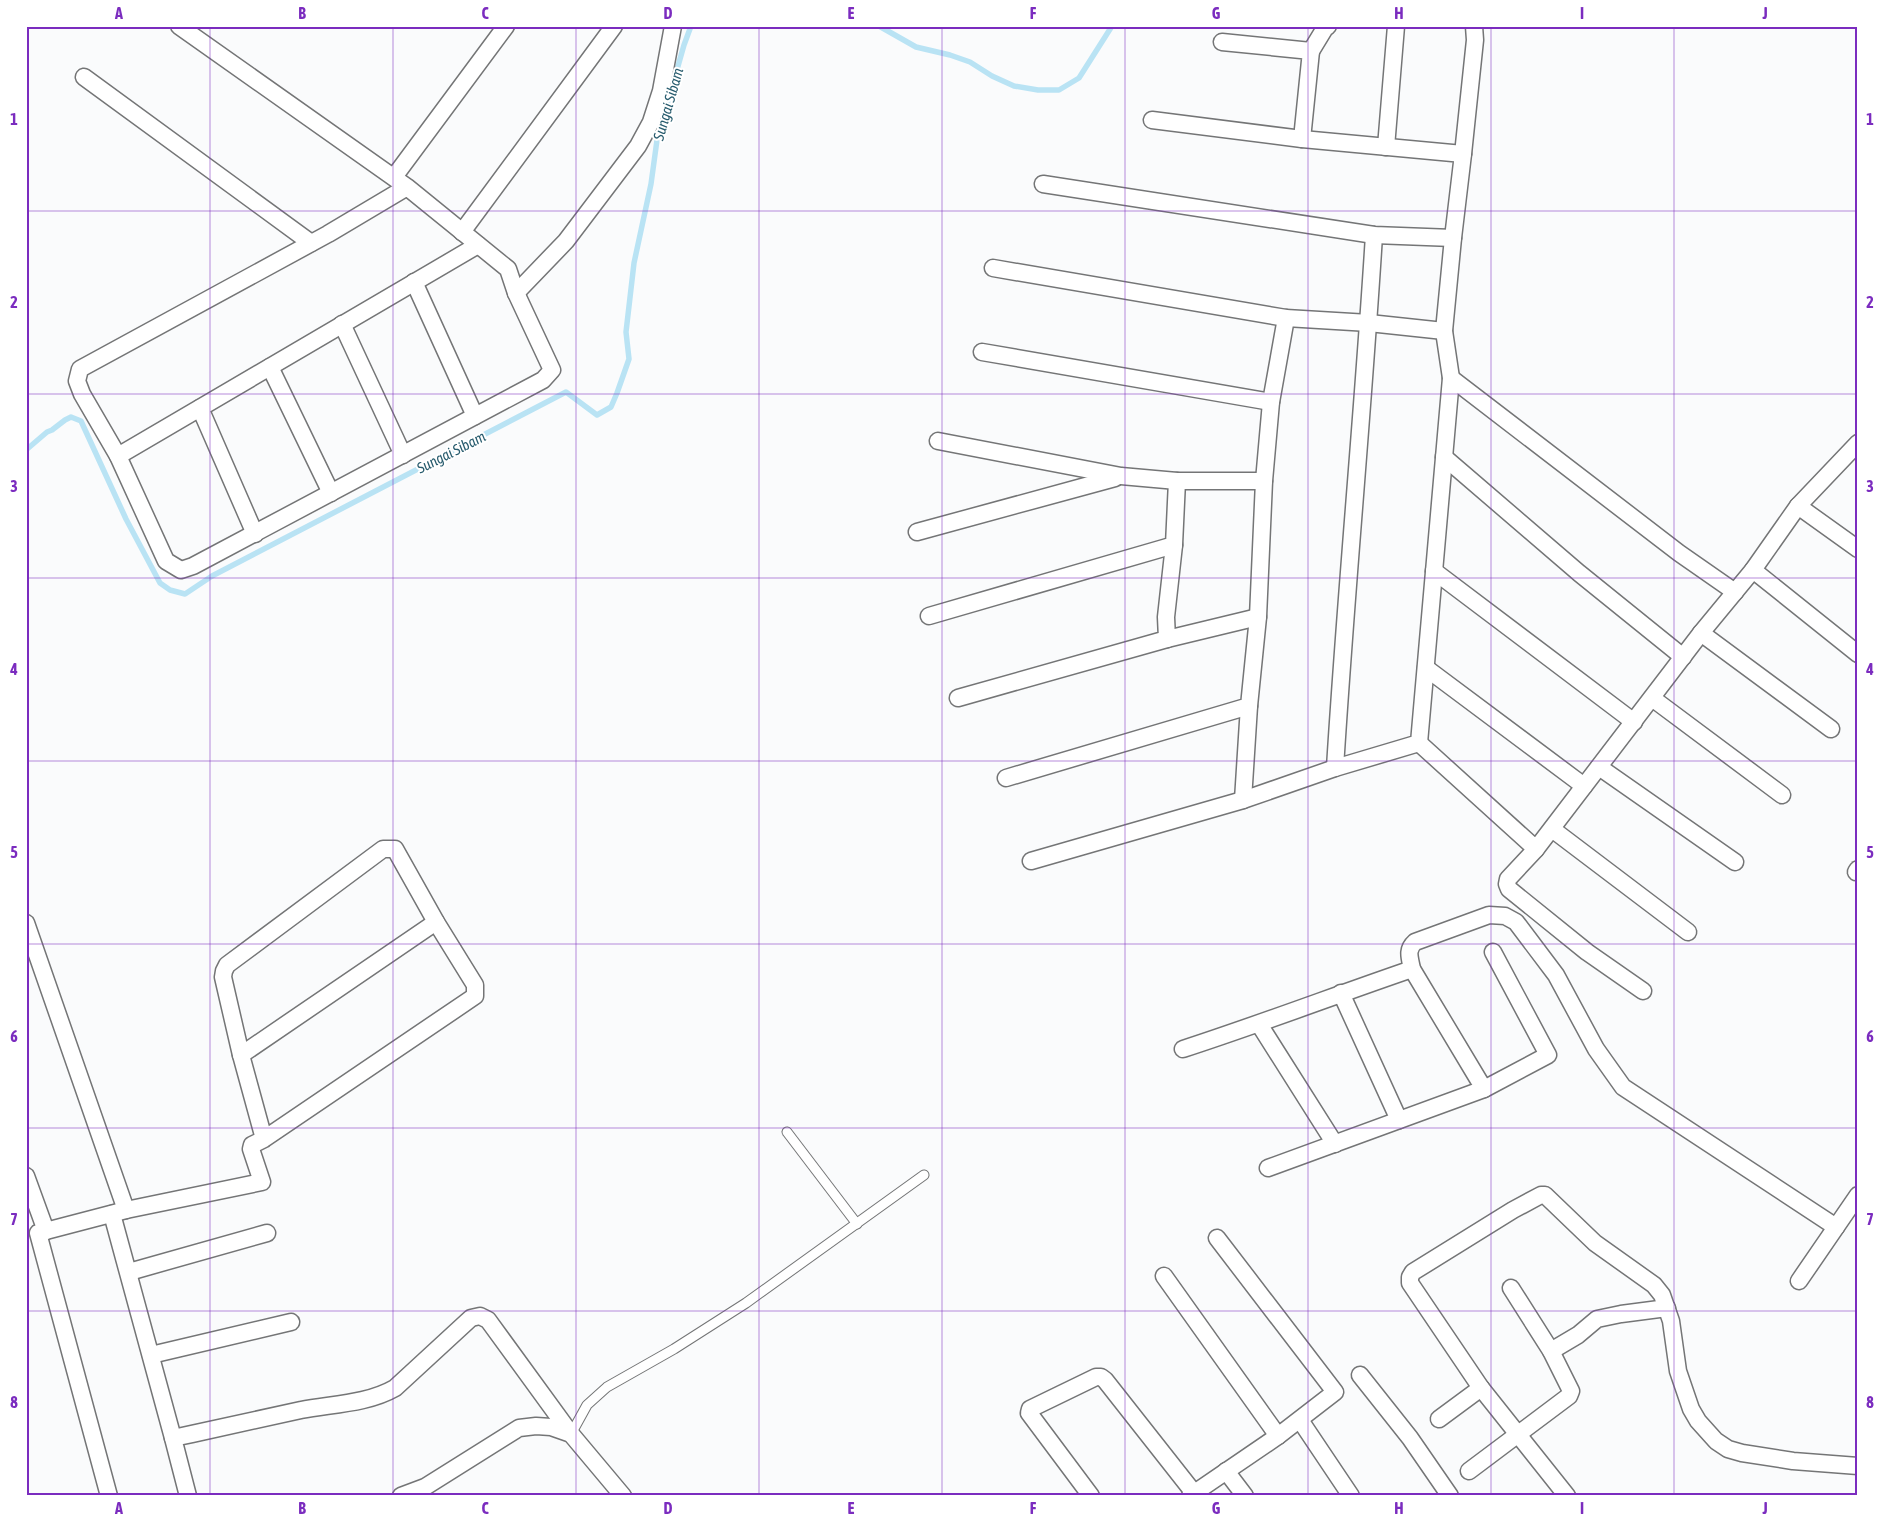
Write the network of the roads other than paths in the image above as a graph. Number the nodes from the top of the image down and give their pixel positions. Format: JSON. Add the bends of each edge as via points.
{"nodes":[{"id":1,"x":180,"y":26,"type":"edge"},
{"id":2,"x":506,"y":26,"type":"edge"},
{"id":3,"x":614,"y":26,"type":"edge"},
{"id":4,"x":672,"y":26,"type":"edge"},
{"id":5,"x":1328,"y":26,"type":"edge"},
{"id":6,"x":1396,"y":26,"type":"edge"},
{"id":7,"x":1474,"y":26,"type":"edge"},
{"id":8,"x":1222,"y":42,"type":"dead end"},
{"id":9,"x":1311,"y":51,"type":"junction"},
{"id":10,"x":84,"y":77,"type":"dead end"},
{"id":11,"x":1152,"y":120,"type":"dead end"},
{"id":12,"x":1302,"y":139,"type":"junction"},
{"id":13,"x":1386,"y":147,"type":"junction"},
{"id":14,"x":1463,"y":154,"type":"junction"},
{"id":15,"x":401,"y":182,"type":"junction"},
{"id":16,"x":1043,"y":184,"type":"dead end"},
{"id":17,"x":462,"y":232,"type":"junction"},
{"id":18,"x":1374,"y":235,"type":"junction"},
{"id":19,"x":1453,"y":238,"type":"junction"},
{"id":20,"x":311,"y":243,"type":"junction"},
{"id":21,"x":478,"y":245,"type":"junction"},
{"id":22,"x":993,"y":268,"type":"dead end"},
{"id":23,"x":414,"y":282,"type":"junction"},
{"id":24,"x":516,"y":293,"type":"junction"},
{"id":25,"x":1286,"y":318,"type":"junction"},
{"id":26,"x":1369,"y":323,"type":"junction"},
{"id":27,"x":342,"y":324,"type":"junction"},
{"id":28,"x":1444,"y":331,"type":"junction"},
{"id":29,"x":982,"y":352,"type":"dead end"},
{"id":30,"x":270,"y":367,"type":"junction"},
{"id":31,"x":1450,"y":378,"type":"junction"},
{"id":32,"x":1272,"y":402,"type":"junction"},
{"id":33,"x":200,"y":408,"type":"junction"},
{"id":34,"x":475,"y":416,"type":"junction"},
{"id":35,"x":938,"y":442,"type":"dead end"},
{"id":36,"x":1858,"y":443,"type":"edge"},
{"id":37,"x":403,"y":455,"type":"junction"},
{"id":38,"x":118,"y":456,"type":"junction"},
{"id":39,"x":1444,"y":457,"type":"junction"},
{"id":40,"x":1121,"y":476,"type":"junction"},
{"id":41,"x":1177,"y":481,"type":"junction"},
{"id":42,"x":1264,"y":481,"type":"junction"},
{"id":43,"x":331,"y":493,"type":"junction"},
{"id":44,"x":1798,"y":506,"type":"junction"},
{"id":45,"x":917,"y":532,"type":"dead end"},
{"id":46,"x":255,"y":534,"type":"junction"},
{"id":47,"x":1174,"y":545,"type":"junction"},
{"id":48,"x":1858,"y":549,"type":"edge"},
{"id":49,"x":1752,"y":570,"type":"junction"},
{"id":50,"x":1434,"y":571,"type":"junction"},
{"id":51,"x":1735,"y":592,"type":"junction"},
{"id":52,"x":929,"y":616,"type":"dead end"},
{"id":53,"x":1258,"y":617,"type":"junction"},
{"id":54,"x":1701,"y":633,"type":"junction"},
{"id":55,"x":1166,"y":639,"type":"junction"},
{"id":56,"x":1858,"y":654,"type":"edge"},
{"id":57,"x":1683,"y":657,"type":"junction"},
{"id":58,"x":1426,"y":668,"type":"junction"},
{"id":59,"x":958,"y":698,"type":"dead end"},
{"id":60,"x":1652,"y":698,"type":"junction"},
{"id":61,"x":1249,"y":706,"type":"junction"},
{"id":62,"x":1634,"y":722,"type":"junction"},
{"id":63,"x":1831,"y":729,"type":"dead end"},
{"id":64,"x":1419,"y":743,"type":"junction"},
{"id":65,"x":1599,"y":766,"type":"junction"},
{"id":66,"x":1335,"y":768,"type":"junction"},
{"id":67,"x":1006,"y":778,"type":"dead end"},
{"id":68,"x":1584,"y":786,"type":"junction"},
{"id":69,"x":1782,"y":795,"type":"dead end"},
{"id":70,"x":1243,"y":800,"type":"junction"},
{"id":71,"x":1552,"y":829,"type":"junction"},
{"id":72,"x":1536,"y":849,"type":"junction"},
{"id":73,"x":1031,"y":861,"type":"dead end"},
{"id":74,"x":1735,"y":862,"type":"dead end"},
{"id":75,"x":436,"y":922,"type":"junction"},
{"id":76,"x":26,"y":923,"type":"edge"},
{"id":77,"x":1688,"y":932,"type":"dead end"},
{"id":78,"x":1493,"y":952,"type":"dead end"},
{"id":79,"x":1412,"y":969,"type":"junction"},
{"id":80,"x":1643,"y":991,"type":"dead end"},
{"id":81,"x":1341,"y":994,"type":"junction"},
{"id":82,"x":1259,"y":1024,"type":"junction"},
{"id":83,"x":1183,"y":1048,"type":"dead end"},
{"id":84,"x":241,"y":1055,"type":"junction"},
{"id":85,"x":1484,"y":1090,"type":"junction"},
{"id":86,"x":1399,"y":1120,"type":"junction"},
{"id":87,"x":787,"y":1132,"type":"dead end"},
{"id":88,"x":264,"y":1139,"type":"junction"},
{"id":89,"x":1334,"y":1144,"type":"junction"},
{"id":90,"x":1268,"y":1168,"type":"dead end"},
{"id":91,"x":924,"y":1175,"type":"dead end"},
{"id":92,"x":26,"y":1176,"type":"edge"},
{"id":93,"x":1858,"y":1195,"type":"edge"},
{"id":94,"x":119,"y":1212,"type":"junction"},
{"id":95,"x":857,"y":1224,"type":"junction"},
{"id":96,"x":1836,"y":1227,"type":"junction"},
{"id":97,"x":37,"y":1233,"type":"edge"},
{"id":98,"x":267,"y":1233,"type":"dead end"},
{"id":99,"x":1217,"y":1238,"type":"dead end"},
{"id":100,"x":129,"y":1272,"type":"junction"},
{"id":101,"x":1164,"y":1276,"type":"dead end"},
{"id":102,"x":1799,"y":1281,"type":"dead end"},
{"id":103,"x":1511,"y":1288,"type":"dead end"},
{"id":104,"x":1667,"y":1308,"type":"junction"},
{"id":105,"x":291,"y":1322,"type":"dead end"},
{"id":106,"x":1551,"y":1351,"type":"junction"},
{"id":107,"x":151,"y":1356,"type":"junction"},
{"id":108,"x":1360,"y":1375,"type":"dead end"},
{"id":109,"x":1481,"y":1388,"type":"junction"},
{"id":110,"x":1439,"y":1419,"type":"dead end"},
{"id":111,"x":1300,"y":1420,"type":"junction"},
{"id":112,"x":571,"y":1434,"type":"junction"},
{"id":113,"x":1278,"y":1436,"type":"junction"},
{"id":114,"x":1519,"y":1436,"type":"junction"},
{"id":115,"x":173,"y":1438,"type":"junction"},
{"id":116,"x":1858,"y":1466,"type":"edge"},
{"id":117,"x":1226,"y":1471,"type":"junction"},
{"id":118,"x":1470,"y":1471,"type":"dead end"},
{"id":119,"x":427,"y":1492,"type":"edge"},
{"id":120,"x":1192,"y":1494,"type":"edge"},
{"id":121,"x":1444,"y":1494,"type":"edge"},
{"id":122,"x":108,"y":1496,"type":"edge"},
{"id":123,"x":188,"y":1496,"type":"edge"},
{"id":124,"x":401,"y":1496,"type":"edge"},
{"id":125,"x":623,"y":1496,"type":"edge"},
{"id":126,"x":1091,"y":1496,"type":"edge"},
{"id":127,"x":1244,"y":1496,"type":"edge"},
{"id":128,"x":1351,"y":1496,"type":"edge"},
{"id":129,"x":1566,"y":1496,"type":"edge"}],
"edges":[{"from":1,"to":15,"type":"street"},
{"from":2,"to":15,"type":"street"},
{"from":3,"to":17,"type":"street"},
{"from":4,"to":24,"type":"street","via":[[661,91],[651,122],[638,146],[566,241]]},
{"from":5,"to":9,"type":"street"},
{"from":6,"to":13,"type":"street"},
{"from":7,"to":14,"type":"street"},
{"from":8,"to":9,"type":"street"},
{"from":9,"to":12,"type":"street"},
{"from":10,"to":20,"type":"street"},
{"from":11,"to":12,"type":"street"},
{"from":12,"to":13,"type":"street"},
{"from":13,"to":14,"type":"street"},
{"from":14,"to":19,"type":"street"},
{"from":15,"to":17,"type":"street"},
{"from":15,"to":20,"type":"street"},
{"from":16,"to":18,"type":"street"},
{"from":17,"to":21,"type":"street"},
{"from":18,"to":19,"type":"street"},
{"from":18,"to":26,"type":"street"},
{"from":19,"to":28,"type":"street"},
{"from":20,"to":38,"type":"street","via":[[80,369],[77,381],[82,394]]},
{"from":21,"to":23,"type":"street"},
{"from":21,"to":24,"type":"street","via":[[508,269]]},
{"from":22,"to":25,"type":"street"},
{"from":23,"to":27,"type":"street"},
{"from":23,"to":34,"type":"street"},
{"from":24,"to":34,"type":"street","via":[[552,370],[543,380]]},
{"from":25,"to":26,"type":"street"},
{"from":25,"to":32,"type":"street"},
{"from":26,"to":28,"type":"street"},
{"from":26,"to":66,"type":"street"},
{"from":27,"to":30,"type":"street"},
{"from":27,"to":37,"type":"street"},
{"from":28,"to":31,"type":"street"},
{"from":29,"to":32,"type":"street"},
{"from":30,"to":33,"type":"street"},
{"from":30,"to":43,"type":"street"},
{"from":31,"to":39,"type":"street"},
{"from":31,"to":51,"type":"street"},
{"from":32,"to":42,"type":"street"},
{"from":33,"to":38,"type":"street"},
{"from":33,"to":46,"type":"street"},
{"from":34,"to":37,"type":"street"},
{"from":35,"to":40,"type":"street"},
{"from":36,"to":44,"type":"street"},
{"from":37,"to":43,"type":"street"},
{"from":38,"to":46,"type":"street","via":[[166,561],[181,570]]},
{"from":39,"to":50,"type":"street"},
{"from":39,"to":57,"type":"street"},
{"from":40,"to":41,"type":"street"},
{"from":40,"to":45,"type":"street"},
{"from":41,"to":42,"type":"street"},
{"from":41,"to":47,"type":"street"},
{"from":42,"to":53,"type":"street"},
{"from":43,"to":46,"type":"street"},
{"from":44,"to":48,"type":"street"},
{"from":44,"to":49,"type":"street"},
{"from":47,"to":52,"type":"street"},
{"from":47,"to":55,"type":"street"},
{"from":49,"to":51,"type":"street"},
{"from":49,"to":56,"type":"street"},
{"from":50,"to":58,"type":"street"},
{"from":50,"to":62,"type":"street"},
{"from":51,"to":54,"type":"street"},
{"from":53,"to":55,"type":"street"},
{"from":53,"to":61,"type":"street"},
{"from":54,"to":57,"type":"street"},
{"from":54,"to":63,"type":"street"},
{"from":55,"to":59,"type":"street"},
{"from":57,"to":60,"type":"street"},
{"from":58,"to":64,"type":"street"},
{"from":58,"to":68,"type":"street"},
{"from":60,"to":62,"type":"street"},
{"from":60,"to":69,"type":"street"},
{"from":61,"to":67,"type":"street"},
{"from":61,"to":70,"type":"street"},
{"from":62,"to":65,"type":"street"},
{"from":64,"to":66,"type":"street"},
{"from":64,"to":72,"type":"street"},
{"from":65,"to":68,"type":"street"},
{"from":65,"to":74,"type":"street"},
{"from":66,"to":70,"type":"street"},
{"from":68,"to":71,"type":"street"},
{"from":70,"to":73,"type":"street"},
{"from":71,"to":72,"type":"street"},
{"from":71,"to":77,"type":"street"},
{"from":72,"to":80,"type":"street","via":[[1508,878],[1509,889],[1586,952]]},
{"from":75,"to":84,"type":"street"},
{"from":75,"to":84,"type":"street","via":[[395,849],[382,849],[227,965],[223,977]]},
{"from":75,"to":88,"type":"street","via":[[475,985],[475,996]]},
{"from":76,"to":94,"type":"street"},
{"from":78,"to":85,"type":"street","via":[[1548,1055]]},
{"from":79,"to":81,"type":"street"},
{"from":79,"to":85,"type":"street"},
{"from":79,"to":96,"type":"street","via":[[1409,953],[1415,942],[1489,915],[1516,922],[1556,975],[1596,1048],[1623,1087]]},
{"from":81,"to":82,"type":"street"},
{"from":81,"to":86,"type":"street"},
{"from":82,"to":83,"type":"street"},
{"from":82,"to":89,"type":"street"},
{"from":84,"to":88,"type":"street"},
{"from":85,"to":86,"type":"street"},
{"from":86,"to":89,"type":"street"},
{"from":87,"to":95,"type":"lane"},
{"from":88,"to":94,"type":"street","via":[[252,1146],[262,1182]]},
{"from":89,"to":90,"type":"street"},
{"from":91,"to":95,"type":"lane"},
{"from":92,"to":97,"type":"street"},
{"from":93,"to":96,"type":"street"},
{"from":94,"to":97,"type":"street"},
{"from":94,"to":100,"type":"street"},
{"from":95,"to":112,"type":"lane","via":[[716,1324],[607,1387],[587,1405]]},
{"from":96,"to":102,"type":"street"},
{"from":97,"to":122,"type":"street"},
{"from":98,"to":100,"type":"street"},
{"from":99,"to":111,"type":"street","via":[[1335,1392]]},
{"from":100,"to":107,"type":"street"},
{"from":101,"to":113,"type":"street"},
{"from":103,"to":106,"type":"street"},
{"from":104,"to":106,"type":"street","via":[[1597,1319]]},
{"from":104,"to":109,"type":"street","via":[[1654,1285],[1595,1243],[1545,1196],[1537,1196],[1413,1272],[1410,1277],[1410,1283]]},
{"from":104,"to":116,"type":"street","via":[[1676,1363],[1691,1409],[1716,1441],[1742,1453]]},
{"from":105,"to":107,"type":"street"},
{"from":106,"to":114,"type":"street","via":[[1571,1391],[1570,1396]]},
{"from":107,"to":115,"type":"street"},
{"from":108,"to":121,"type":"street","via":[[1410,1438]]},
{"from":109,"to":110,"type":"street"},
{"from":109,"to":114,"type":"street"},
{"from":111,"to":113,"type":"street"},
{"from":111,"to":128,"type":"street"},
{"from":112,"to":115,"type":"street","via":[[488,1320],[480,1316],[471,1318],[384,1394]]},
{"from":112,"to":119,"type":"street","via":[[536,1426],[519,1428]]},
{"from":112,"to":125,"type":"street"},
{"from":113,"to":117,"type":"street"},
{"from":114,"to":118,"type":"street"},
{"from":114,"to":129,"type":"street"},
{"from":115,"to":123,"type":"street"},
{"from":117,"to":120,"type":"street"},
{"from":117,"to":127,"type":"street"},
{"from":119,"to":124,"type":"street"},
{"from":120,"to":126,"type":"street","via":[[1105,1380],[1096,1377],[1030,1409],[1029,1413]]}]}
